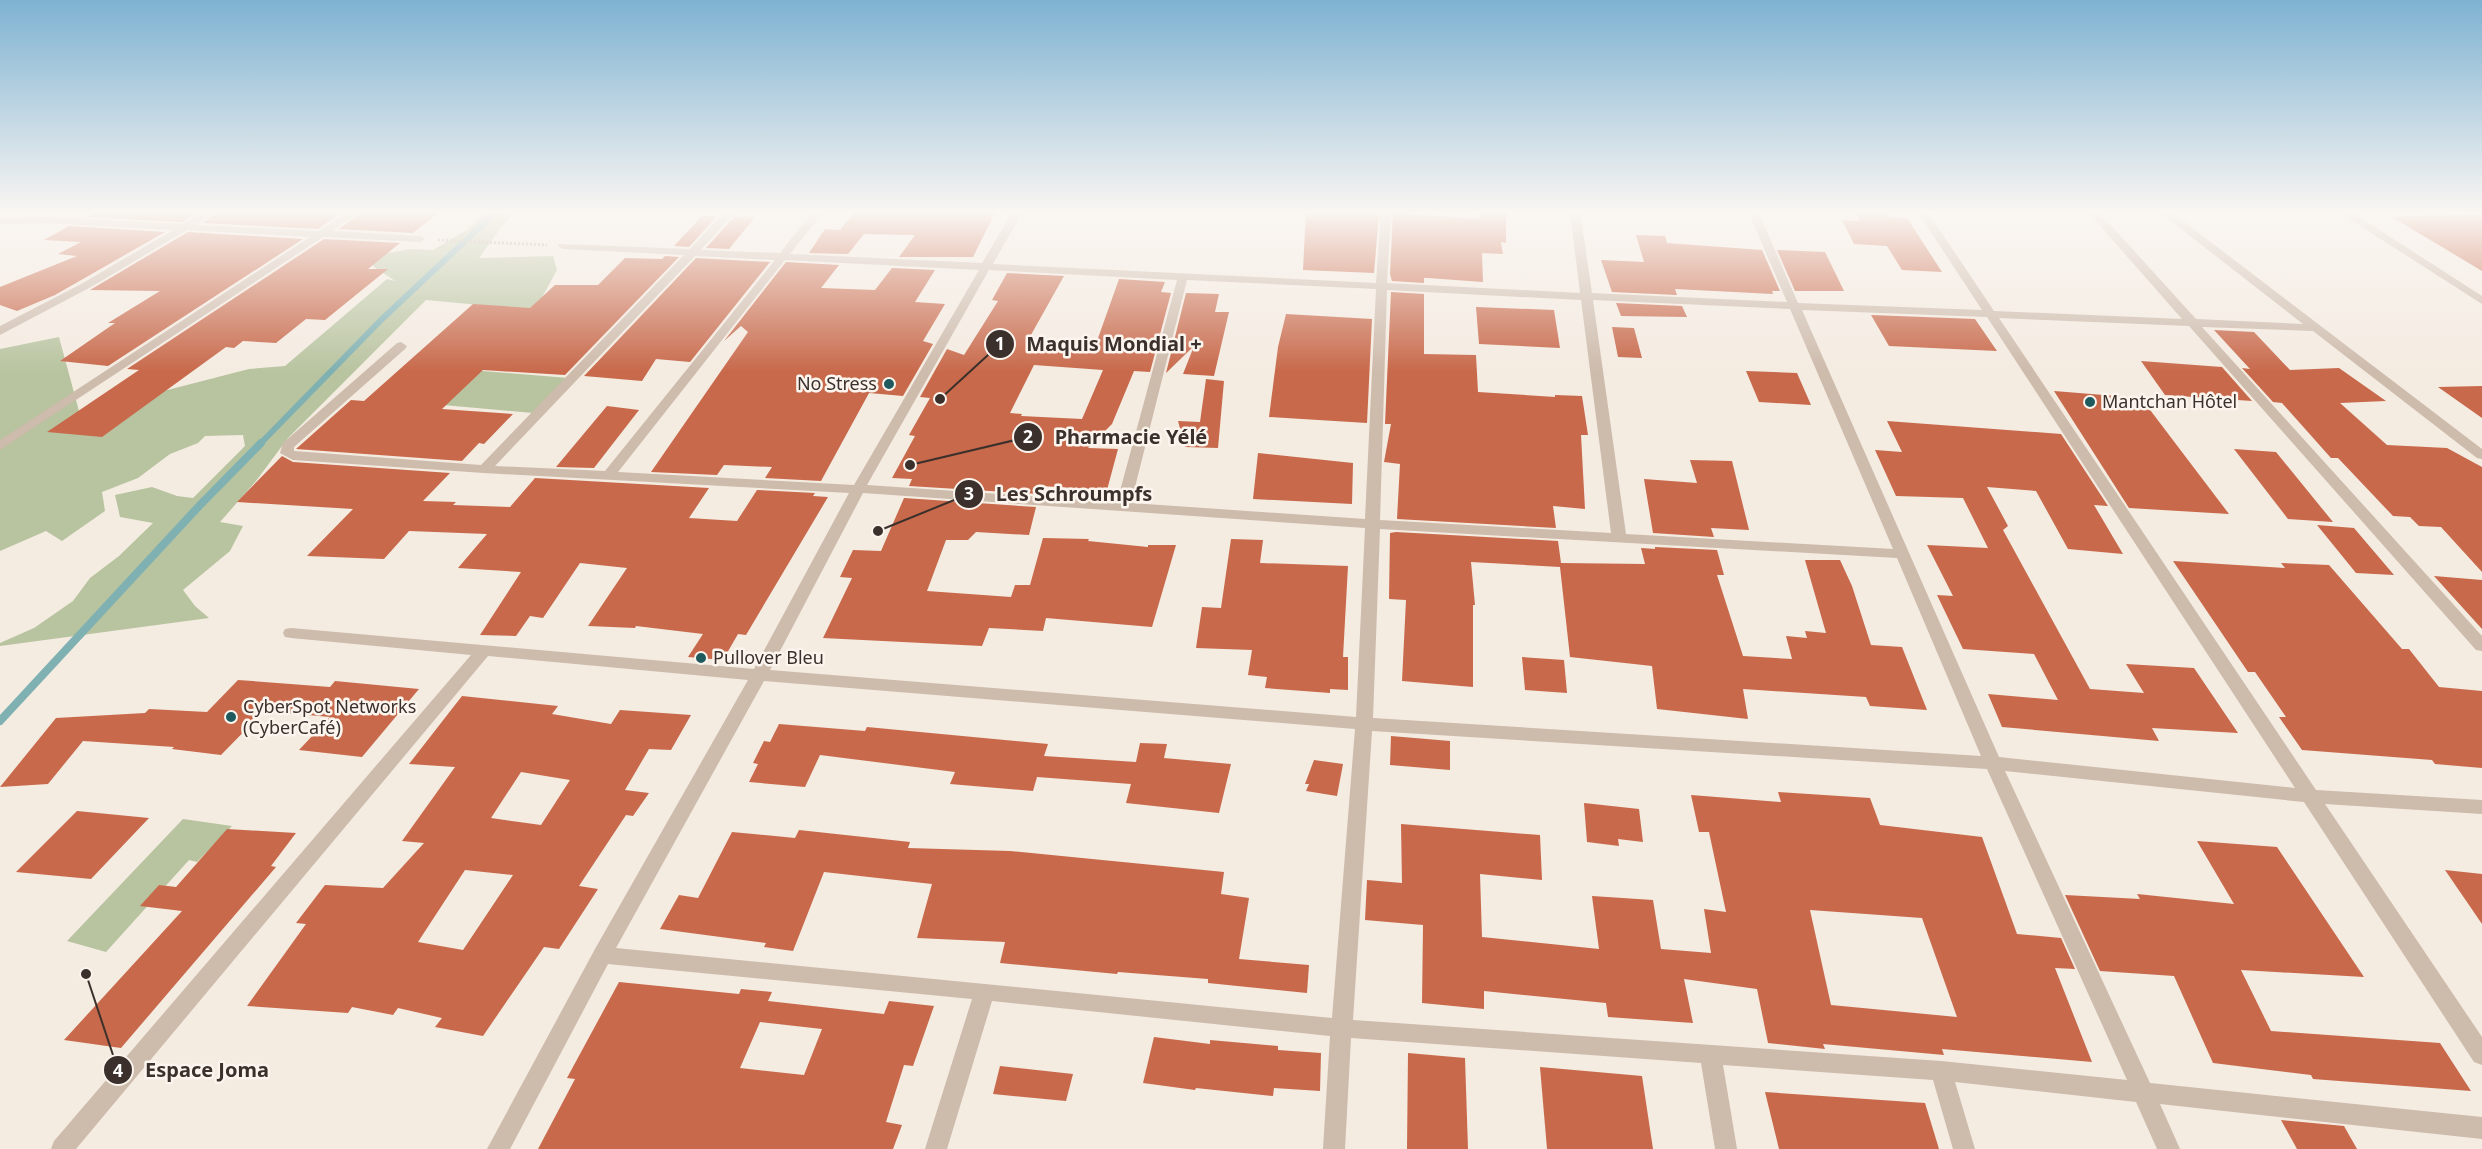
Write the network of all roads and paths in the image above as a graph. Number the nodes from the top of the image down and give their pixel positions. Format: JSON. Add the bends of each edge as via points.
{"nodes":[{"id":1,"x":121,"y":265,"type":"edge"},
{"id":2,"x":277,"y":265,"type":"edge"},
{"id":3,"x":682,"y":265,"type":"edge"},
{"id":4,"x":775,"y":265,"type":"edge"},
{"id":5,"x":960,"y":265,"type":"edge"},
{"id":6,"x":1382,"y":265,"type":"edge"},
{"id":7,"x":1583,"y":265,"type":"edge"},
{"id":8,"x":1778,"y":265,"type":"edge"},
{"id":9,"x":1959,"y":265,"type":"edge"},
{"id":10,"x":2140,"y":265,"type":"edge"},
{"id":11,"x":2234,"y":265,"type":"edge"},
{"id":12,"x":2424,"y":265,"type":"edge"},
{"id":13,"x":988,"y":266,"type":"junction"},
{"id":14,"x":1183,"y":276,"type":"junction"},
{"id":15,"x":1380,"y":285,"type":"junction"},
{"id":16,"x":1588,"y":296,"type":"junction"},
{"id":17,"x":2482,"y":302,"type":"edge"},
{"id":18,"x":1796,"y":306,"type":"junction"},
{"id":19,"x":1993,"y":315,"type":"junction"},
{"id":20,"x":2193,"y":323,"type":"junction"},
{"id":21,"x":2317,"y":328,"type":"junction"},
{"id":22,"x":0,"y":331,"type":"edge"},
{"id":23,"x":401,"y":346,"type":"dead end"},
{"id":24,"x":0,"y":446,"type":"edge"},
{"id":25,"x":2482,"y":455,"type":"edge"},
{"id":26,"x":484,"y":469,"type":"junction"},
{"id":27,"x":609,"y":475,"type":"junction"},
{"id":28,"x":858,"y":489,"type":"junction"},
{"id":29,"x":1123,"y":507,"type":"junction"},
{"id":30,"x":1371,"y":524,"type":"junction"},
{"id":31,"x":1619,"y":538,"type":"junction"},
{"id":32,"x":1904,"y":554,"type":"junction"},
{"id":33,"x":291,"y":633,"type":"dead end"},
{"id":34,"x":2482,"y":646,"type":"edge"},
{"id":35,"x":485,"y":649,"type":"junction"},
{"id":36,"x":759,"y":675,"type":"junction"},
{"id":37,"x":1364,"y":724,"type":"junction"},
{"id":38,"x":1993,"y":763,"type":"junction"},
{"id":39,"x":2311,"y":795,"type":"junction"},
{"id":40,"x":2482,"y":807,"type":"edge"},
{"id":41,"x":602,"y":955,"type":"junction"},
{"id":42,"x":985,"y":991,"type":"junction"},
{"id":43,"x":1340,"y":1028,"type":"junction"},
{"id":44,"x":1710,"y":1055,"type":"junction"},
{"id":45,"x":2482,"y":1055,"type":"edge"},
{"id":46,"x":1941,"y":1071,"type":"junction"},
{"id":47,"x":2144,"y":1093,"type":"junction"},
{"id":48,"x":2482,"y":1128,"type":"edge"},
{"id":49,"x":62,"y":1149,"type":"edge"},
{"id":50,"x":498,"y":1149,"type":"edge"},
{"id":51,"x":936,"y":1149,"type":"edge"},
{"id":52,"x":1334,"y":1149,"type":"edge"},
{"id":53,"x":1726,"y":1149,"type":"edge"},
{"id":54,"x":1964,"y":1149,"type":"edge"},
{"id":55,"x":2169,"y":1149,"type":"edge"}],
"edges":[{"from":1,"to":22,"type":"street"},
{"from":2,"to":24,"type":"street"},
{"from":3,"to":26,"type":"street"},
{"from":4,"to":27,"type":"street"},
{"from":5,"to":13,"type":"street"},
{"from":6,"to":15,"type":"street"},
{"from":7,"to":16,"type":"street"},
{"from":8,"to":18,"type":"street"},
{"from":9,"to":19,"type":"street"},
{"from":10,"to":20,"type":"street"},
{"from":11,"to":21,"type":"street"},
{"from":12,"to":17,"type":"street"},
{"from":13,"to":14,"type":"street"},
{"from":13,"to":28,"type":"street"},
{"from":14,"to":15,"type":"street"},
{"from":14,"to":29,"type":"street"},
{"from":15,"to":16,"type":"street"},
{"from":15,"to":30,"type":"street"},
{"from":16,"to":18,"type":"street"},
{"from":16,"to":31,"type":"street"},
{"from":18,"to":19,"type":"street"},
{"from":18,"to":32,"type":"street"},
{"from":19,"to":20,"type":"street"},
{"from":19,"to":39,"type":"street"},
{"from":20,"to":21,"type":"street"},
{"from":20,"to":34,"type":"street"},
{"from":21,"to":25,"type":"street"},
{"from":23,"to":26,"type":"street","via":[[288,446],[287,453]]},
{"from":26,"to":27,"type":"street"},
{"from":27,"to":28,"type":"street"},
{"from":28,"to":29,"type":"street"},
{"from":28,"to":36,"type":"street"},
{"from":29,"to":30,"type":"street"},
{"from":30,"to":31,"type":"street"},
{"from":30,"to":37,"type":"street"},
{"from":31,"to":32,"type":"street"},
{"from":32,"to":38,"type":"street"},
{"from":33,"to":35,"type":"street"},
{"from":35,"to":36,"type":"street"},
{"from":35,"to":49,"type":"street"},
{"from":36,"to":37,"type":"street"},
{"from":36,"to":41,"type":"street"},
{"from":37,"to":38,"type":"street"},
{"from":37,"to":43,"type":"street"},
{"from":38,"to":39,"type":"street"},
{"from":38,"to":47,"type":"street"},
{"from":39,"to":40,"type":"street"},
{"from":39,"to":45,"type":"street"},
{"from":41,"to":42,"type":"street"},
{"from":41,"to":50,"type":"street"},
{"from":42,"to":43,"type":"street"},
{"from":42,"to":51,"type":"street"},
{"from":43,"to":44,"type":"street"},
{"from":43,"to":52,"type":"street"},
{"from":44,"to":46,"type":"street"},
{"from":44,"to":53,"type":"street"},
{"from":46,"to":47,"type":"street"},
{"from":46,"to":54,"type":"street"},
{"from":47,"to":48,"type":"street"},
{"from":47,"to":55,"type":"street"}]}
